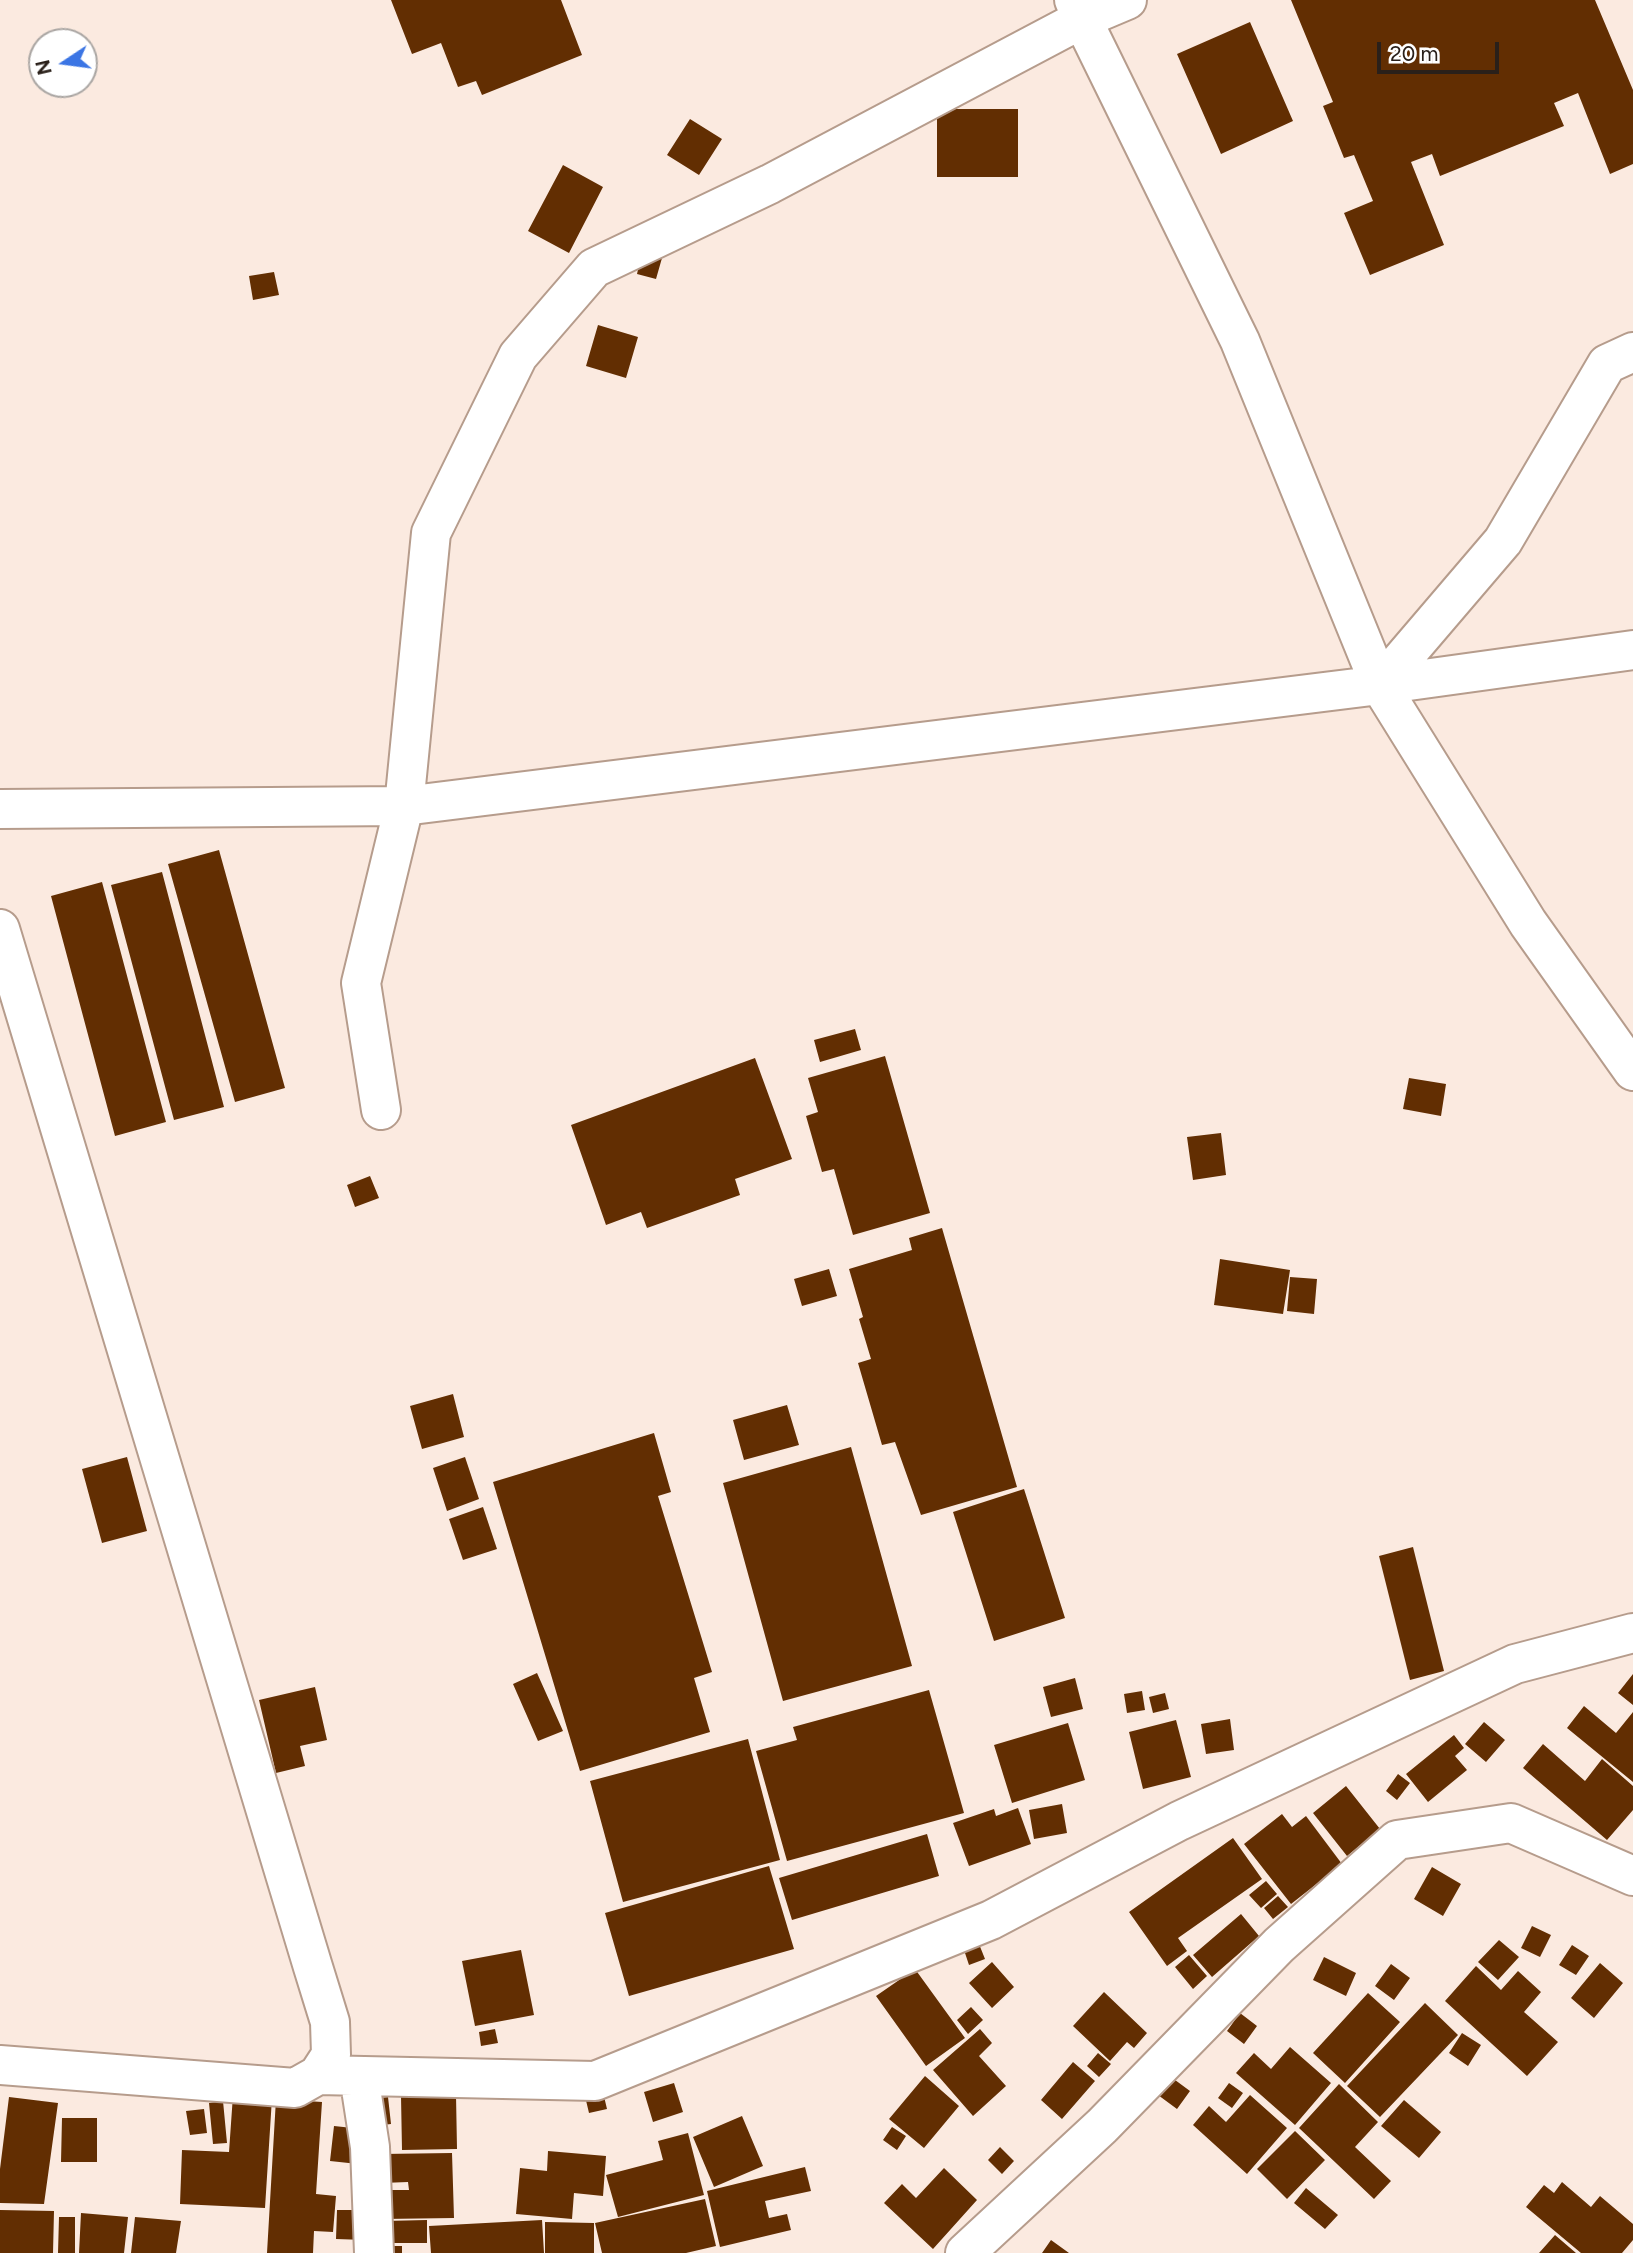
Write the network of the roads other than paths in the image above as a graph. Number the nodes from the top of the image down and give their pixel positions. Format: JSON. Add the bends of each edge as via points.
{"nodes":[{"id":1,"x":1126,"y":0,"type":"edge"},
{"id":2,"x":1078,"y":9,"type":"edge"},
{"id":3,"x":1633,"y":352,"type":"edge"},
{"id":4,"x":1633,"y":650,"type":"edge"},
{"id":5,"x":1380,"y":685,"type":"junction"},
{"id":6,"x":404,"y":806,"type":"junction"},
{"id":7,"x":0,"y":809,"type":"edge"},
{"id":8,"x":0,"y":929,"type":"edge"},
{"id":9,"x":1633,"y":1071,"type":"edge"},
{"id":10,"x":381,"y":1110,"type":"dead end"},
{"id":11,"x":1633,"y":1633,"type":"edge"},
{"id":12,"x":1633,"y":1876,"type":"edge"},
{"id":13,"x":0,"y":2065,"type":"edge"},
{"id":14,"x":318,"y":2075,"type":"junction"},
{"id":15,"x":359,"y":2076,"type":"junction"},
{"id":16,"x":374,"y":2253,"type":"edge"},
{"id":17,"x":965,"y":2253,"type":"edge"}],
"edges":[{"from":1,"to":2,"type":"street"},
{"from":2,"to":5,"type":"street","via":[[1240,341]]},
{"from":2,"to":6,"type":"street","via":[[770,184],[594,268],[518,356],[431,533]]},
{"from":3,"to":5,"type":"street","via":[[1607,364],[1503,541]]},
{"from":4,"to":5,"type":"street"},
{"from":5,"to":6,"type":"street"},
{"from":5,"to":9,"type":"street","via":[[1528,923]]},
{"from":6,"to":7,"type":"street"},
{"from":6,"to":10,"type":"street","via":[[361,983]]},
{"from":8,"to":14,"type":"street","via":[[330,2022],[331,2055]]},
{"from":11,"to":15,"type":"street","via":[[1515,1664],[1179,1821],[991,1920],[595,2081]]},
{"from":12,"to":17,"type":"street","via":[[1511,1823],[1397,1840],[1279,1945],[1102,2126]]},
{"from":13,"to":14,"type":"street","via":[[295,2088]]},
{"from":14,"to":15,"type":"street"},
{"from":15,"to":16,"type":"street","via":[[370,2147]]}]}
